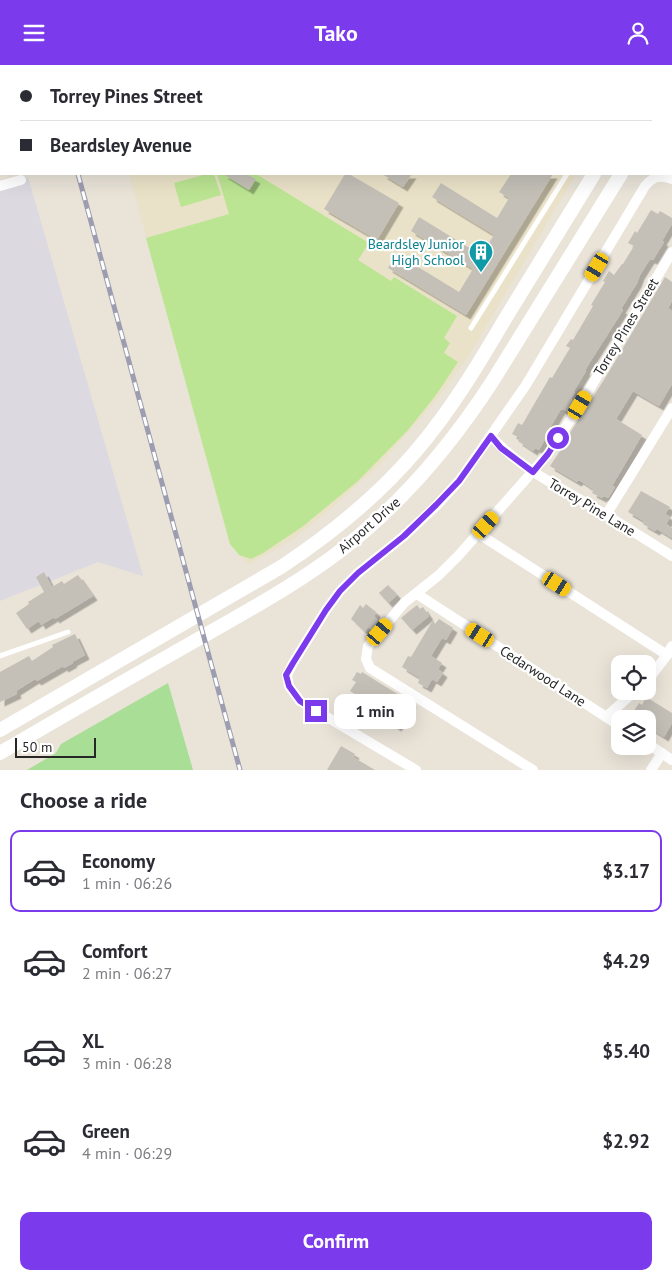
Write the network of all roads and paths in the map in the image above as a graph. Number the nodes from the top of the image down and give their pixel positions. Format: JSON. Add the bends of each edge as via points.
{"nodes":[{"id":1,"x":566,"y":175,"type":"edge"},
{"id":2,"x":593,"y":175,"type":"edge"},
{"id":3,"x":619,"y":175,"type":"edge"},
{"id":4,"x":672,"y":179,"type":"edge"},
{"id":5,"x":21,"y":180,"type":"dead end"},
{"id":6,"x":0,"y":186,"type":"edge"},
{"id":7,"x":672,"y":252,"type":"edge"},
{"id":8,"x":470,"y":328,"type":"dead end"},
{"id":9,"x":672,"y":409,"type":"edge"},
{"id":10,"x":491,"y":436,"type":"junction"},
{"id":11,"x":533,"y":472,"type":"junction"},
{"id":12,"x":606,"y":515,"type":"junction"},
{"id":13,"x":479,"y":534,"type":"junction"},
{"id":14,"x":672,"y":556,"type":"edge"},
{"id":15,"x":416,"y":593,"type":"junction"},
{"id":16,"x":68,"y":633,"type":"dead end"},
{"id":17,"x":670,"y":651,"type":"edge"},
{"id":18,"x":0,"y":656,"type":"edge"},
{"id":19,"x":656,"y":669,"type":"edge"},
{"id":20,"x":625,"y":700,"type":"edge"},
{"id":21,"x":606,"y":717,"type":"junction"},
{"id":22,"x":611,"y":720,"type":"edge"},
{"id":23,"x":0,"y":730,"type":"edge"},
{"id":24,"x":656,"y":749,"type":"edge"},
{"id":25,"x":0,"y":753,"type":"edge"},
{"id":26,"x":662,"y":753,"type":"junction"},
{"id":27,"x":672,"y":760,"type":"edge"},
{"id":28,"x":416,"y":770,"type":"edge"},
{"id":29,"x":533,"y":770,"type":"edge"},
{"id":30,"x":651,"y":770,"type":"edge"}],
"edges":[{"from":1,"to":8,"type":"lane"},
{"from":2,"to":23,"type":"main road","name":"Airport Drive","via":[[464,388],[416,451],[369,500],[326,536],[281,567]]},
{"from":3,"to":25,"type":"main road","name":"Airport Drive","via":[[469,416],[424,473],[386,511],[344,548],[297,581]]},
{"from":4,"to":10,"type":"street","via":[[651,179],[645,186],[526,385]]},
{"from":5,"to":6,"type":"street"},
{"from":7,"to":11,"type":"street","name":"Torrey Pines Street","via":[[580,405]]},
{"from":9,"to":12,"type":"street"},
{"from":10,"to":11,"type":"street","name":"Torrey Pine Lane","via":[[501,448]]},
{"from":10,"to":28,"type":"street","via":[[459,481],[436,505],[340,591],[286,675],[289,686],[300,701]]},
{"from":11,"to":12,"type":"street","name":"Torrey Pine Lane"},
{"from":11,"to":13,"type":"street","name":"Torrey Pines Street"},
{"from":12,"to":14,"type":"street","name":"Torrey Pine Lane"},
{"from":13,"to":15,"type":"street","name":"Torrey Pines Street"},
{"from":13,"to":17,"type":"street"},
{"from":15,"to":21,"type":"street","name":"Cedarwood Lane"},
{"from":15,"to":29,"type":"street","name":"Torrey Pines Street","via":[[368,646],[366,659],[370,668]]},
{"from":16,"to":18,"type":"lane"},
{"from":17,"to":19,"type":"street"},
{"from":20,"to":21,"type":"street"},
{"from":21,"to":22,"type":"street","name":"Cedarwood Lane"},
{"from":24,"to":26,"type":"street"},
{"from":26,"to":27,"type":"street"},
{"from":26,"to":30,"type":"street"}]}
